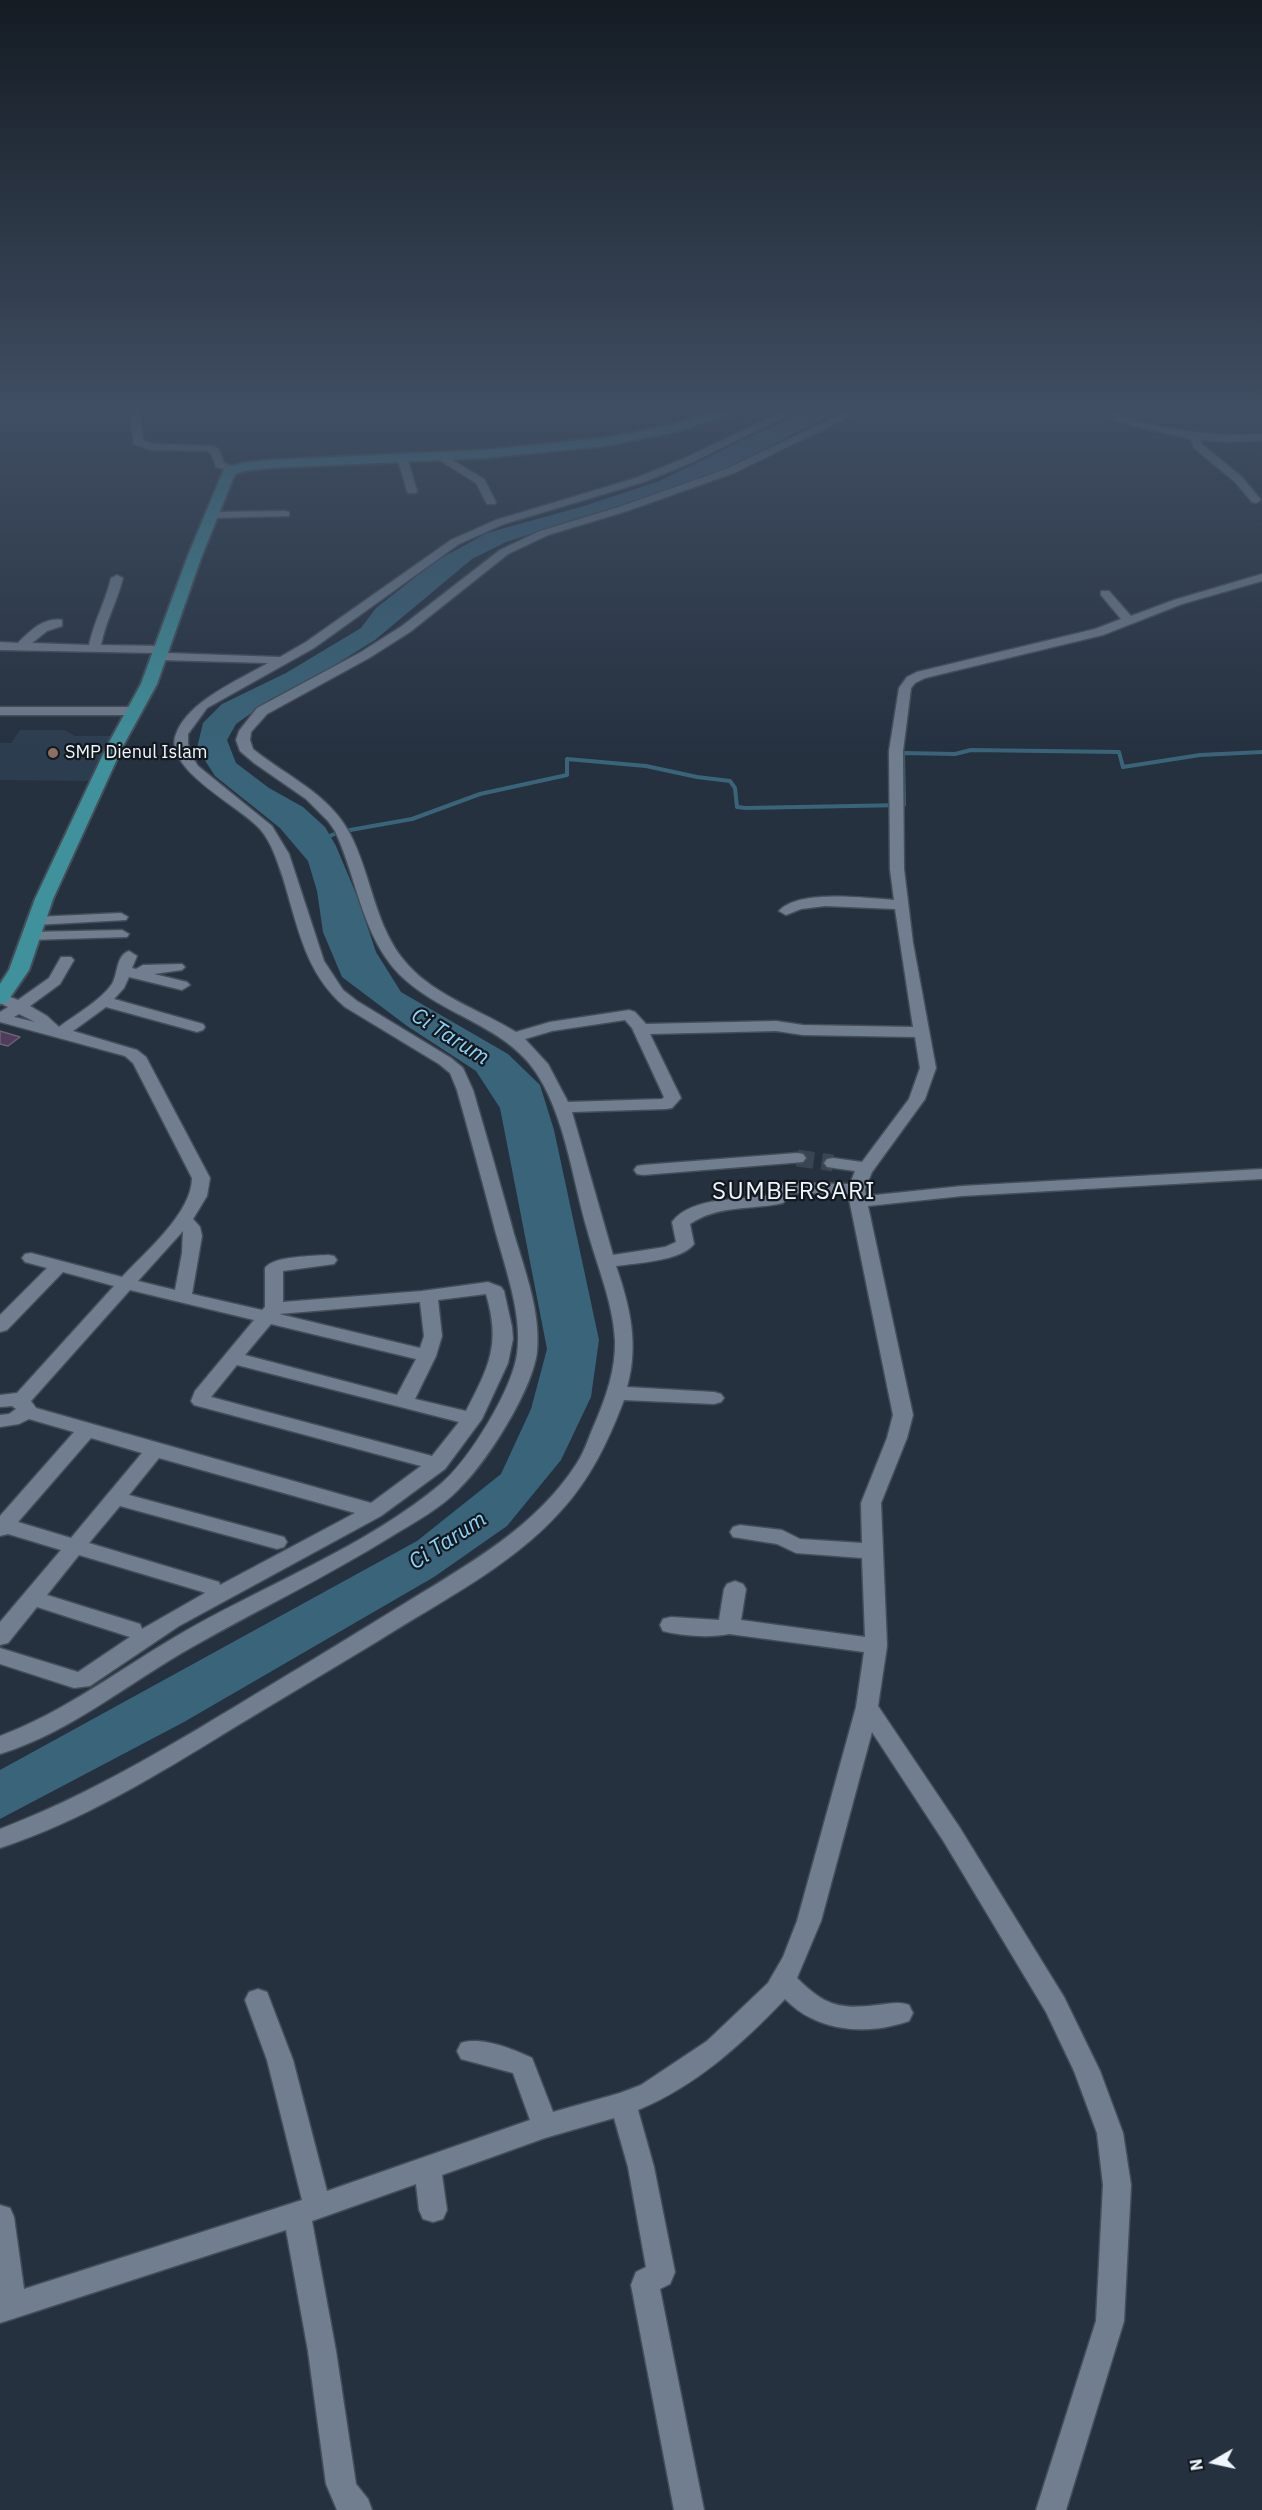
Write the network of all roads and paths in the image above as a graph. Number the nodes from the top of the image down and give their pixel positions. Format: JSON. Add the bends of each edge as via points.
{"nodes":[{"id":1,"x":209,"y":524,"type":"edge"},
{"id":2,"x":499,"y":524,"type":"edge"},
{"id":3,"x":573,"y":524,"type":"edge"},
{"id":4,"x":1262,"y":577,"type":"edge"},
{"id":5,"x":117,"y":578,"type":"dead end"},
{"id":6,"x":1105,"y":593,"type":"dead end"},
{"id":7,"x":1129,"y":621,"type":"junction"},
{"id":8,"x":58,"y":623,"type":"dead end"},
{"id":9,"x":0,"y":646,"type":"edge"},
{"id":10,"x":22,"y":646,"type":"junction"},
{"id":11,"x":94,"y":648,"type":"junction"},
{"id":12,"x":162,"y":653,"type":"junction"},
{"id":13,"x":280,"y":660,"type":"junction"},
{"id":14,"x":0,"y":711,"type":"edge"},
{"id":15,"x":134,"y":711,"type":"junction"},
{"id":16,"x":900,"y":905,"type":"junction"},
{"id":17,"x":786,"y":911,"type":"dead end"},
{"id":18,"x":121,"y":918,"type":"dead end"},
{"id":19,"x":35,"y":921,"type":"junction"},
{"id":20,"x":122,"y":934,"type":"dead end"},
{"id":21,"x":29,"y":936,"type":"junction"},
{"id":22,"x":66,"y":960,"type":"dead end"},
{"id":23,"x":126,"y":964,"type":"junction"},
{"id":24,"x":177,"y":967,"type":"dead end"},
{"id":25,"x":182,"y":985,"type":"dead end"},
{"id":26,"x":0,"y":998,"type":"edge"},
{"id":27,"x":103,"y":1001,"type":"junction"},
{"id":28,"x":17,"y":1007,"type":"junction"},
{"id":29,"x":1,"y":1019,"type":"edge"},
{"id":30,"x":197,"y":1027,"type":"dead end"},
{"id":31,"x":641,"y":1029,"type":"junction"},
{"id":32,"x":56,"y":1031,"type":"junction"},
{"id":33,"x":920,"y":1032,"type":"junction"},
{"id":34,"x":513,"y":1038,"type":"junction"},
{"id":35,"x":563,"y":1111,"type":"junction"},
{"id":36,"x":797,"y":1158,"type":"tunnel mouth"},
{"id":37,"x":833,"y":1163,"type":"tunnel mouth"},
{"id":38,"x":867,"y":1168,"type":"junction"},
{"id":39,"x":643,"y":1170,"type":"dead end"},
{"id":40,"x":1262,"y":1174,"type":"edge"},
{"id":41,"x":857,"y":1195,"type":"junction"},
{"id":42,"x":183,"y":1220,"type":"junction"},
{"id":43,"x":32,"y":1258,"type":"dead end"},
{"id":44,"x":328,"y":1260,"type":"dead end"},
{"id":45,"x":606,"y":1262,"type":"junction"},
{"id":46,"x":59,"y":1266,"type":"junction"},
{"id":47,"x":124,"y":1283,"type":"junction"},
{"id":48,"x":183,"y":1296,"type":"junction"},
{"id":49,"x":428,"y":1296,"type":"junction"},
{"id":50,"x":271,"y":1313,"type":"junction"},
{"id":51,"x":0,"y":1326,"type":"edge"},
{"id":52,"x":427,"y":1356,"type":"junction"},
{"id":53,"x":234,"y":1358,"type":"junction"},
{"id":54,"x":618,"y":1393,"type":"junction"},
{"id":55,"x":714,"y":1398,"type":"dead end"},
{"id":56,"x":0,"y":1401,"type":"edge"},
{"id":57,"x":403,"y":1403,"type":"junction"},
{"id":58,"x":23,"y":1406,"type":"junction"},
{"id":59,"x":472,"y":1419,"type":"junction"},
{"id":60,"x":0,"y":1421,"type":"edge"},
{"id":61,"x":86,"y":1431,"type":"junction"},
{"id":62,"x":155,"y":1450,"type":"junction"},
{"id":63,"x":438,"y":1464,"type":"junction"},
{"id":64,"x":115,"y":1498,"type":"junction"},
{"id":65,"x":374,"y":1511,"type":"junction"},
{"id":66,"x":2,"y":1527,"type":"edge"},
{"id":67,"x":740,"y":1532,"type":"dead end"},
{"id":68,"x":277,"y":1542,"type":"dead end"},
{"id":69,"x":74,"y":1547,"type":"junction"},
{"id":70,"x":873,"y":1551,"type":"junction"},
{"id":71,"x":211,"y":1587,"type":"dead end"},
{"id":72,"x":735,"y":1589,"type":"dead end"},
{"id":73,"x":32,"y":1598,"type":"junction"},
{"id":74,"x":671,"y":1625,"type":"dead end"},
{"id":75,"x":729,"y":1626,"type":"junction"},
{"id":76,"x":132,"y":1630,"type":"dead end"},
{"id":77,"x":0,"y":1637,"type":"edge"},
{"id":78,"x":876,"y":1646,"type":"junction"},
{"id":79,"x":0,"y":1656,"type":"edge"},
{"id":80,"x":867,"y":1707,"type":"junction"},
{"id":81,"x":0,"y":1745,"type":"edge"},
{"id":82,"x":0,"y":1839,"type":"edge"},
{"id":83,"x":782,"y":1980,"type":"junction"},
{"id":84,"x":258,"y":2000,"type":"dead end"},
{"id":85,"x":900,"y":2013,"type":"dead end"},
{"id":86,"x":470,"y":2051,"type":"dead end"},
{"id":87,"x":623,"y":2104,"type":"junction"},
{"id":88,"x":545,"y":2126,"type":"junction"},
{"id":89,"x":428,"y":2169,"type":"junction"},
{"id":90,"x":307,"y":2209,"type":"junction"},
{"id":91,"x":433,"y":2210,"type":"dead end"},
{"id":92,"x":0,"y":2217,"type":"edge"},
{"id":93,"x":6,"y":2308,"type":"edge"},
{"id":94,"x":357,"y":2510,"type":"edge"},
{"id":95,"x":689,"y":2510,"type":"edge"},
{"id":96,"x":1051,"y":2510,"type":"edge"}],
"edges":[{"from":1,"to":12,"type":"main road"},
{"from":2,"to":13,"type":"street","via":[[455,542],[310,645]]},
{"from":3,"to":34,"type":"street","via":[[544,533],[492,560],[406,629],[262,711],[244,731],[247,751],[312,797],[343,832],[378,926],[398,965],[423,986]]},
{"from":4,"to":7,"type":"street"},
{"from":5,"to":11,"type":"street"},
{"from":6,"to":7,"type":"street"},
{"from":7,"to":16,"type":"street","via":[[1099,632],[921,675],[907,683],[896,751]]},
{"from":8,"to":10,"type":"street","via":[[34,633]]},
{"from":9,"to":10,"type":"street"},
{"from":10,"to":11,"type":"street"},
{"from":11,"to":12,"type":"street"},
{"from":12,"to":13,"type":"street"},
{"from":12,"to":15,"type":"main road"},
{"from":13,"to":81,"type":"street","via":[[203,705],[182,734],[185,756],[193,769],[265,826],[274,839],[316,961],[338,993],[457,1071],[516,1272],[528,1329],[525,1361],[511,1399],[475,1459],[451,1486],[415,1513],[183,1642],[92,1701]]},
{"from":14,"to":15,"type":"street"},
{"from":15,"to":19,"type":"main road"},
{"from":16,"to":17,"type":"street","via":[[828,902]]},
{"from":16,"to":33,"type":"street"},
{"from":18,"to":19,"type":"street"},
{"from":19,"to":21,"type":"main road"},
{"from":20,"to":21,"type":"street"},
{"from":21,"to":26,"type":"main road","via":[[19,970]]},
{"from":22,"to":28,"type":"street","via":[[55,981]]},
{"from":23,"to":24,"type":"street"},
{"from":23,"to":25,"type":"street"},
{"from":23,"to":27,"type":"street","via":[[119,985]]},
{"from":26,"to":28,"type":"street"},
{"from":27,"to":30,"type":"street"},
{"from":27,"to":32,"type":"street"},
{"from":28,"to":29,"type":"street"},
{"from":28,"to":32,"type":"street"},
{"from":29,"to":32,"type":"street"},
{"from":31,"to":33,"type":"street","via":[[776,1026]]},
{"from":31,"to":34,"type":"street","via":[[627,1014],[550,1027]]},
{"from":31,"to":35,"type":"street","via":[[671,1101]]},
{"from":32,"to":42,"type":"street","via":[[131,1053],[140,1060],[201,1178],[198,1202]]},
{"from":33,"to":38,"type":"street","via":[[928,1068],[917,1099]]},
{"from":34,"to":35,"type":"street","via":[[537,1059]]},
{"from":35,"to":45,"type":"street"},
{"from":36,"to":39,"type":"street"},
{"from":37,"to":38,"type":"street"},
{"from":38,"to":41,"type":"street"},
{"from":40,"to":41,"type":"street"},
{"from":41,"to":45,"type":"street","via":[[789,1188],[777,1199],[705,1209],[681,1222],[685,1244],[680,1248]]},
{"from":41,"to":70,"type":"street","via":[[903,1415],[901,1431],[876,1481],[871,1503]]},
{"from":42,"to":47,"type":"street"},
{"from":42,"to":48,"type":"street","via":[[189,1223],[193,1234]]},
{"from":43,"to":46,"type":"street"},
{"from":44,"to":50,"type":"street","via":[[280,1264],[274,1268]]},
{"from":45,"to":54,"type":"street","via":[[624,1350]]},
{"from":46,"to":47,"type":"street"},
{"from":46,"to":51,"type":"street"},
{"from":47,"to":48,"type":"street"},
{"from":47,"to":58,"type":"street"},
{"from":48,"to":50,"type":"street"},
{"from":49,"to":50,"type":"street"},
{"from":49,"to":52,"type":"street","via":[[432,1336]]},
{"from":49,"to":59,"type":"street","via":[[488,1288],[495,1291],[503,1343],[495,1372]]},
{"from":50,"to":52,"type":"street"},
{"from":50,"to":53,"type":"street"},
{"from":52,"to":57,"type":"street"},
{"from":53,"to":57,"type":"street"},
{"from":53,"to":63,"type":"street","via":[[201,1401]]},
{"from":54,"to":55,"type":"street"},
{"from":54,"to":82,"type":"street","via":[[587,1464],[564,1495],[502,1554],[132,1776],[42,1825]]},
{"from":56,"to":58,"type":"street","via":[[10,1398]]},
{"from":57,"to":59,"type":"street"},
{"from":58,"to":60,"type":"street","via":[[13,1420]]},
{"from":58,"to":61,"type":"street"},
{"from":59,"to":63,"type":"street"},
{"from":61,"to":62,"type":"street"},
{"from":61,"to":66,"type":"street"},
{"from":62,"to":64,"type":"street"},
{"from":62,"to":65,"type":"street"},
{"from":63,"to":65,"type":"street","via":[[404,1493]]},
{"from":64,"to":68,"type":"street"},
{"from":64,"to":69,"type":"street"},
{"from":65,"to":79,"type":"street","via":[[171,1622],[82,1680]]},
{"from":66,"to":69,"type":"street"},
{"from":67,"to":70,"type":"street","via":[[782,1537],[796,1546]]},
{"from":69,"to":71,"type":"street"},
{"from":69,"to":73,"type":"street"},
{"from":70,"to":78,"type":"street"},
{"from":72,"to":75,"type":"street"},
{"from":73,"to":76,"type":"street"},
{"from":73,"to":77,"type":"street"},
{"from":74,"to":75,"type":"street","via":[[716,1629]]},
{"from":75,"to":78,"type":"street"},
{"from":78,"to":80,"type":"street"},
{"from":80,"to":83,"type":"street","via":[[809,1922]]},
{"from":80,"to":96,"type":"street","via":[[952,1835],[1055,2005],[1110,2133],[1117,2185],[1110,2320]]},
{"from":83,"to":85,"type":"street","via":[[803,2002],[828,2017],[851,2020]]},
{"from":83,"to":87,"type":"street","via":[[777,1990],[716,2049],[650,2093]]},
{"from":84,"to":90,"type":"street","via":[[280,2060]]},
{"from":86,"to":88,"type":"street","via":[[523,2066]]},
{"from":87,"to":88,"type":"street"},
{"from":87,"to":95,"type":"street","via":[[641,2167],[661,2272],[645,2285]]},
{"from":88,"to":89,"type":"street"},
{"from":89,"to":90,"type":"street"},
{"from":89,"to":91,"type":"street"},
{"from":90,"to":93,"type":"street"},
{"from":90,"to":94,"type":"street","via":[[341,2484]]},
{"from":92,"to":93,"type":"street"}]}
